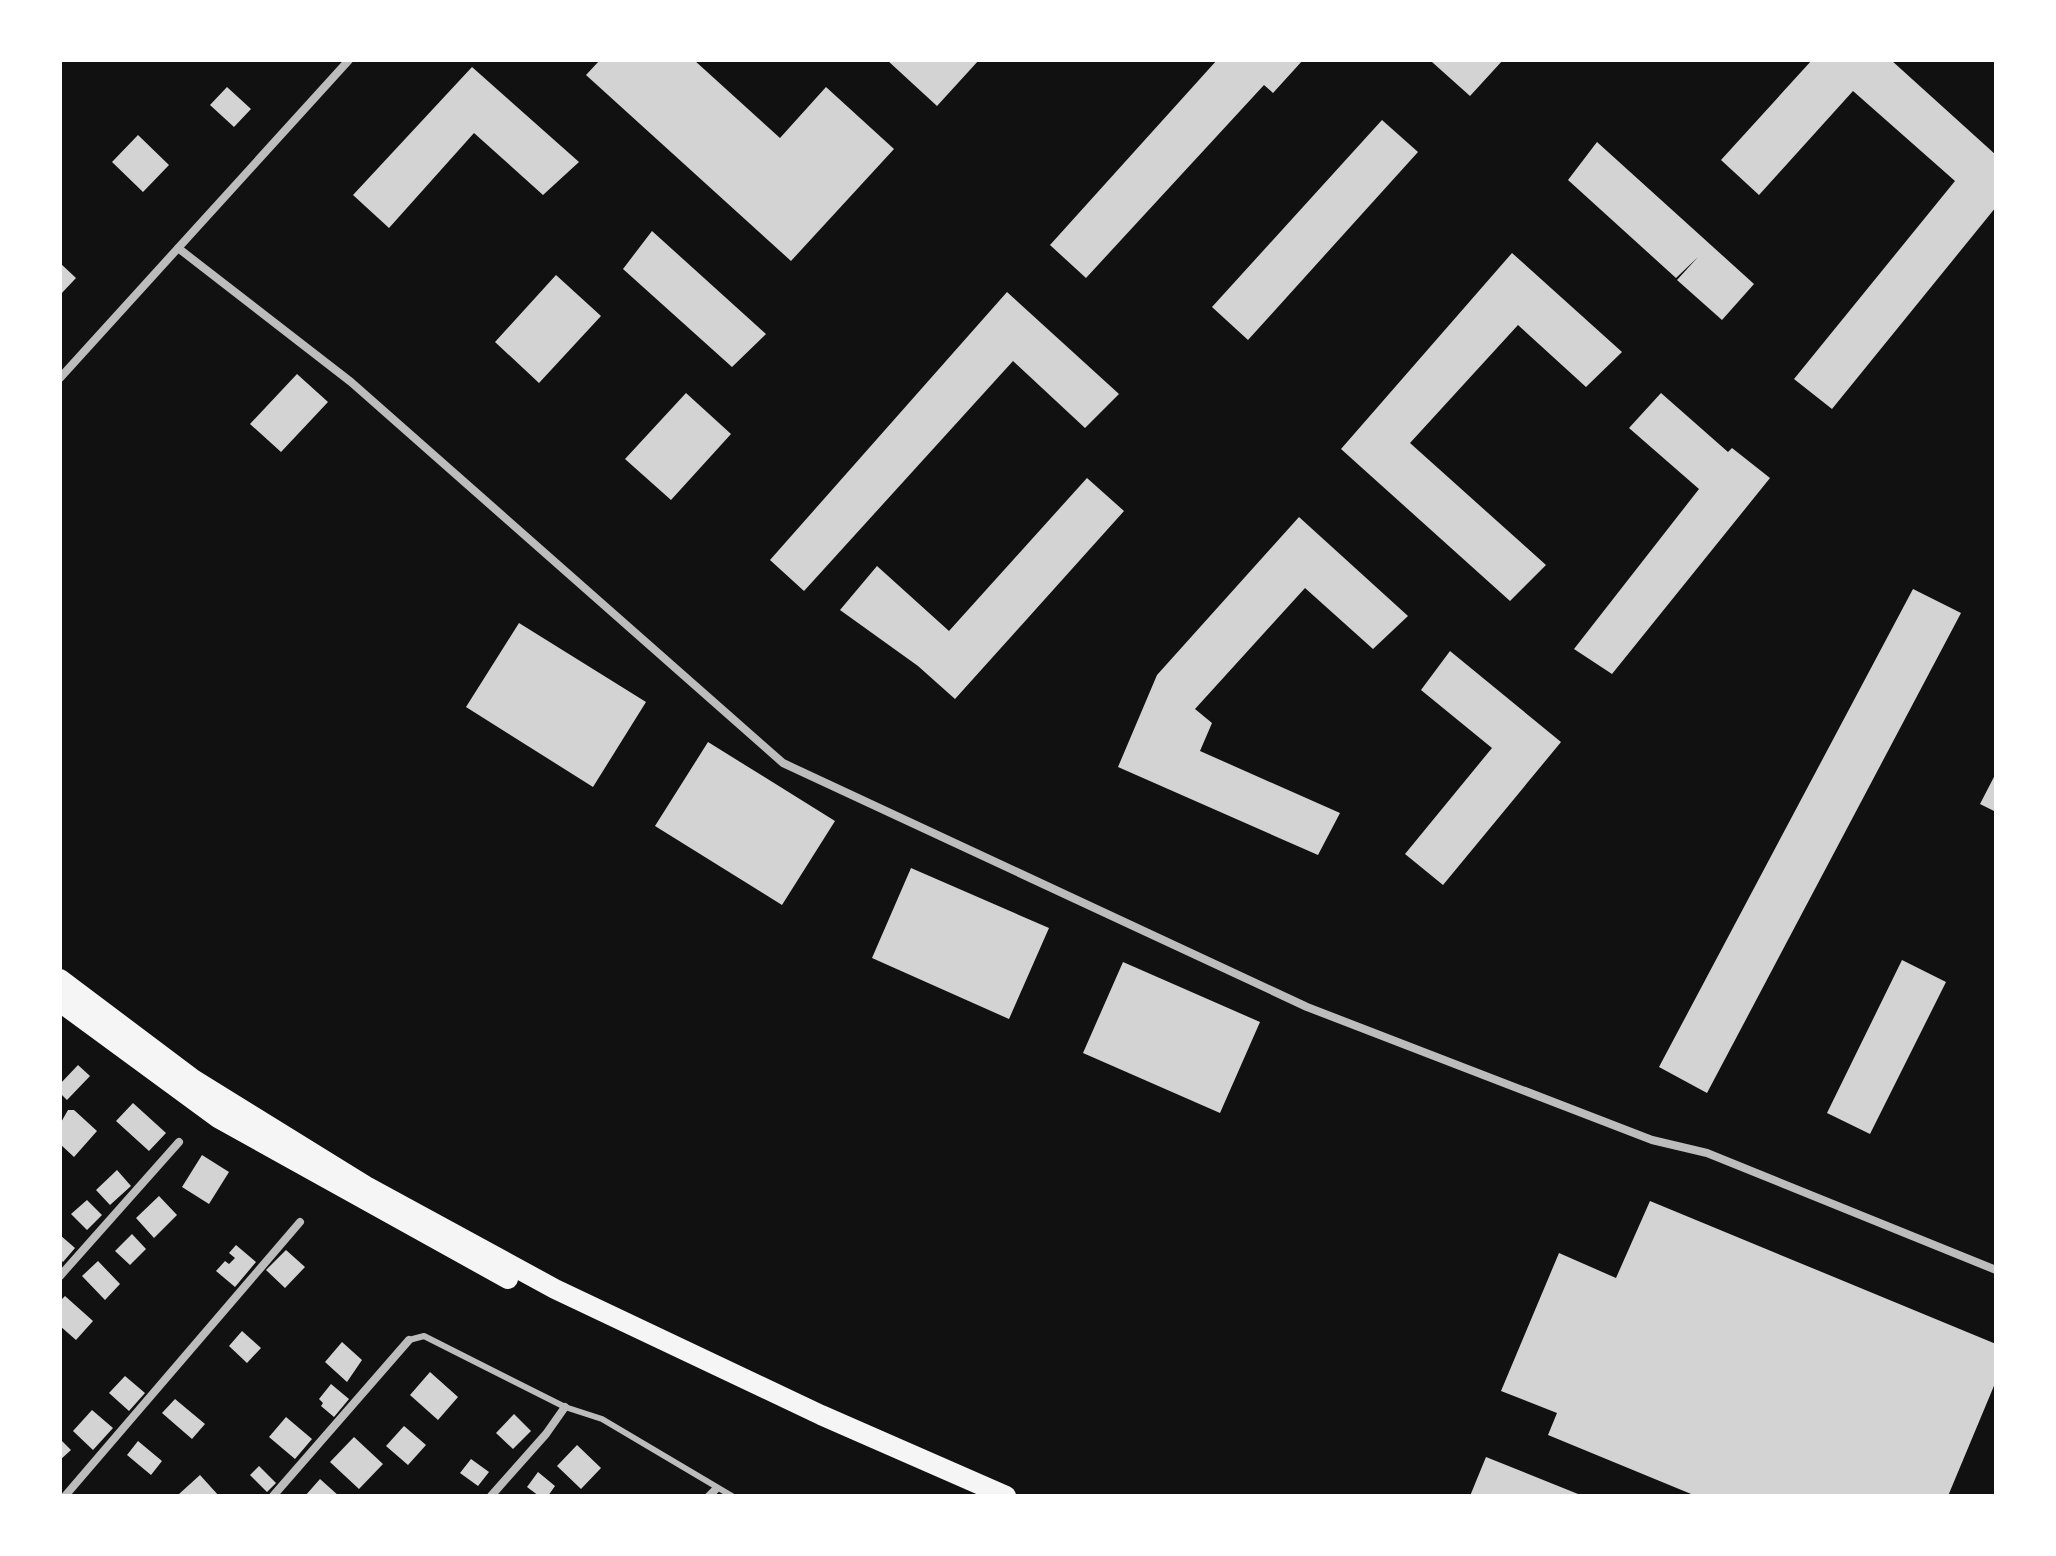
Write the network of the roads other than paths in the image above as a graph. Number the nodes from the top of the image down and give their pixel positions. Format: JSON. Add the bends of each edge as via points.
{"nodes":[{"id":1,"x":349,"y":60,"type":"edge"},
{"id":2,"x":178,"y":248,"type":"junction"},
{"id":3,"x":60,"y":378,"type":"edge"},
{"id":4,"x":60,"y":979,"type":"edge"},
{"id":5,"x":60,"y":1002,"type":"edge"},
{"id":6,"x":179,"y":1142,"type":"dead end"},
{"id":7,"x":300,"y":1222,"type":"dead end"},
{"id":8,"x":1996,"y":1270,"type":"edge"},
{"id":9,"x":60,"y":1276,"type":"edge"},
{"id":10,"x":409,"y":1340,"type":"joint"},
{"id":11,"x":565,"y":1407,"type":"junction"},
{"id":12,"x":712,"y":1492,"type":"edge"},
{"id":13,"x":65,"y":1496,"type":"edge"},
{"id":14,"x":273,"y":1496,"type":"edge"},
{"id":15,"x":491,"y":1496,"type":"edge"},
{"id":16,"x":732,"y":1496,"type":"edge"},
{"id":17,"x":973,"y":1496,"type":"edge"},
{"id":18,"x":1006,"y":1496,"type":"edge"}],
"edges":[{"from":1,"to":2,"type":"street"},
{"from":2,"to":3,"type":"street"},
{"from":2,"to":8,"type":"street","via":[[351,382],[783,763],[1307,1007],[1652,1140],[1707,1153]]},
{"from":4,"to":18,"type":"highway","via":[[193,1079],[393,1201],[555,1289]]},
{"from":5,"to":17,"type":"highway","via":[[218,1118],[360,1200],[550,1302]]},
{"from":6,"to":9,"type":"street"},
{"from":7,"to":13,"type":"street"},
{"from":10,"to":11,"type":"lane","via":[[424,1336],[450,1346]]},
{"from":10,"to":14,"type":"street"},
{"from":11,"to":12,"type":"lane","via":[[602,1419]]},
{"from":11,"to":15,"type":"street"},
{"from":12,"to":16,"type":"lane"}]}
